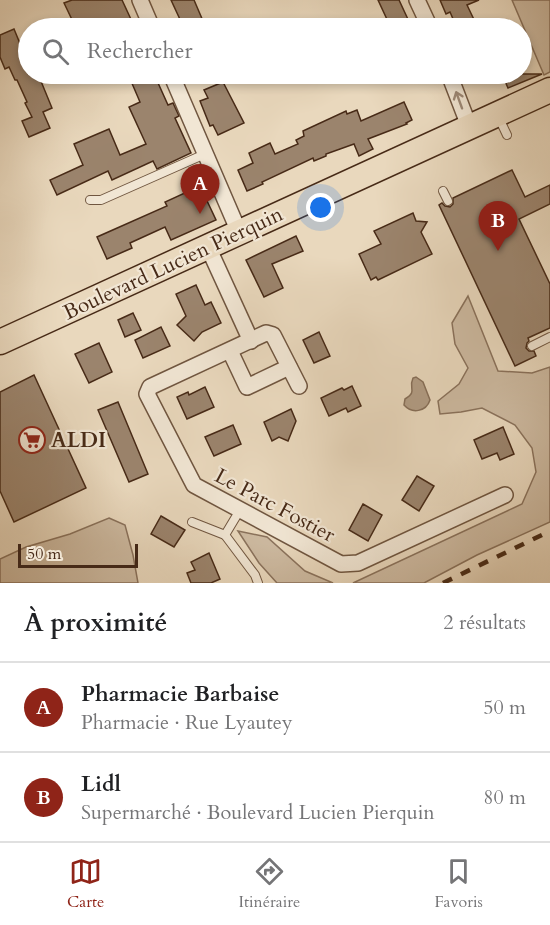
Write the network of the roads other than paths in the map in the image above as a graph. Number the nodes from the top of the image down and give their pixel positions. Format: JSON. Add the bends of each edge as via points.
{"nodes":[{"id":1,"x":140,"y":0,"type":"edge"},
{"id":2,"x":417,"y":0,"type":"edge"},
{"id":3,"x":148,"y":18,"type":"edge"},
{"id":4,"x":425,"y":18,"type":"edge"},
{"id":5,"x":175,"y":84,"type":"edge"},
{"id":6,"x":453,"y":84,"type":"edge"},
{"id":7,"x":546,"y":92,"type":"edge"},
{"id":8,"x":469,"y":126,"type":"junction"},
{"id":9,"x":205,"y":154,"type":"junction"},
{"id":10,"x":443,"y":191,"type":"dead end"},
{"id":11,"x":90,"y":200,"type":"dead end"},
{"id":12,"x":448,"y":201,"type":"dead end"},
{"id":13,"x":239,"y":232,"type":"junction"},
{"id":14,"x":208,"y":246,"type":"junction"},
{"id":15,"x":550,"y":337,"type":"edge"},
{"id":16,"x":252,"y":341,"type":"junction"},
{"id":17,"x":0,"y":342,"type":"edge"},
{"id":18,"x":532,"y":346,"type":"dead end"},
{"id":19,"x":230,"y":351,"type":"junction"},
{"id":20,"x":289,"y":367,"type":"junction"},
{"id":21,"x":298,"y":386,"type":"dead end"},
{"id":22,"x":505,"y":495,"type":"dead end"},
{"id":23,"x":240,"y":510,"type":"junction"},
{"id":24,"x":192,"y":522,"type":"dead end"},
{"id":25,"x":225,"y":535,"type":"junction"},
{"id":26,"x":258,"y":583,"type":"edge"}],
"edges":[{"from":1,"to":3,"type":"street"},
{"from":2,"to":4,"type":"street"},
{"from":5,"to":9,"type":"street"},
{"from":8,"to":6,"type":"street","one_way":true},
{"from":7,"to":8,"type":"main road","name":"Boulevard Lucien Pierquin","via":[[502,124]]},
{"from":8,"to":13,"type":"main road","name":"Boulevard Lucien Pierquin"},
{"from":9,"to":11,"type":"lane","via":[[101,200]]},
{"from":9,"to":13,"type":"street"},
{"from":10,"to":12,"type":"lane"},
{"from":13,"to":14,"type":"main road","name":"Boulevard Lucien Pierquin"},
{"from":14,"to":16,"type":"street"},
{"from":14,"to":17,"type":"main road","name":"Boulevard Lucien Pierquin"},
{"from":15,"to":18,"type":"lane"},
{"from":16,"to":19,"type":"street","name":"Le Parc Fostier"},
{"from":16,"to":20,"type":"street","name":"Le Parc Fostier","via":[[266,333],[273,335]]},
{"from":19,"to":20,"type":"street","via":[[247,387]]},
{"from":19,"to":23,"type":"street","name":"Le Parc Fostier","via":[[150,387],[147,394],[194,484]]},
{"from":20,"to":21,"type":"street","name":"Le Parc Fostier"},
{"from":22,"to":23,"type":"street","name":"Le Parc Fostier","via":[[358,563],[341,564]]},
{"from":23,"to":25,"type":"lane"},
{"from":24,"to":25,"type":"lane"},
{"from":25,"to":26,"type":"lane"}]}
